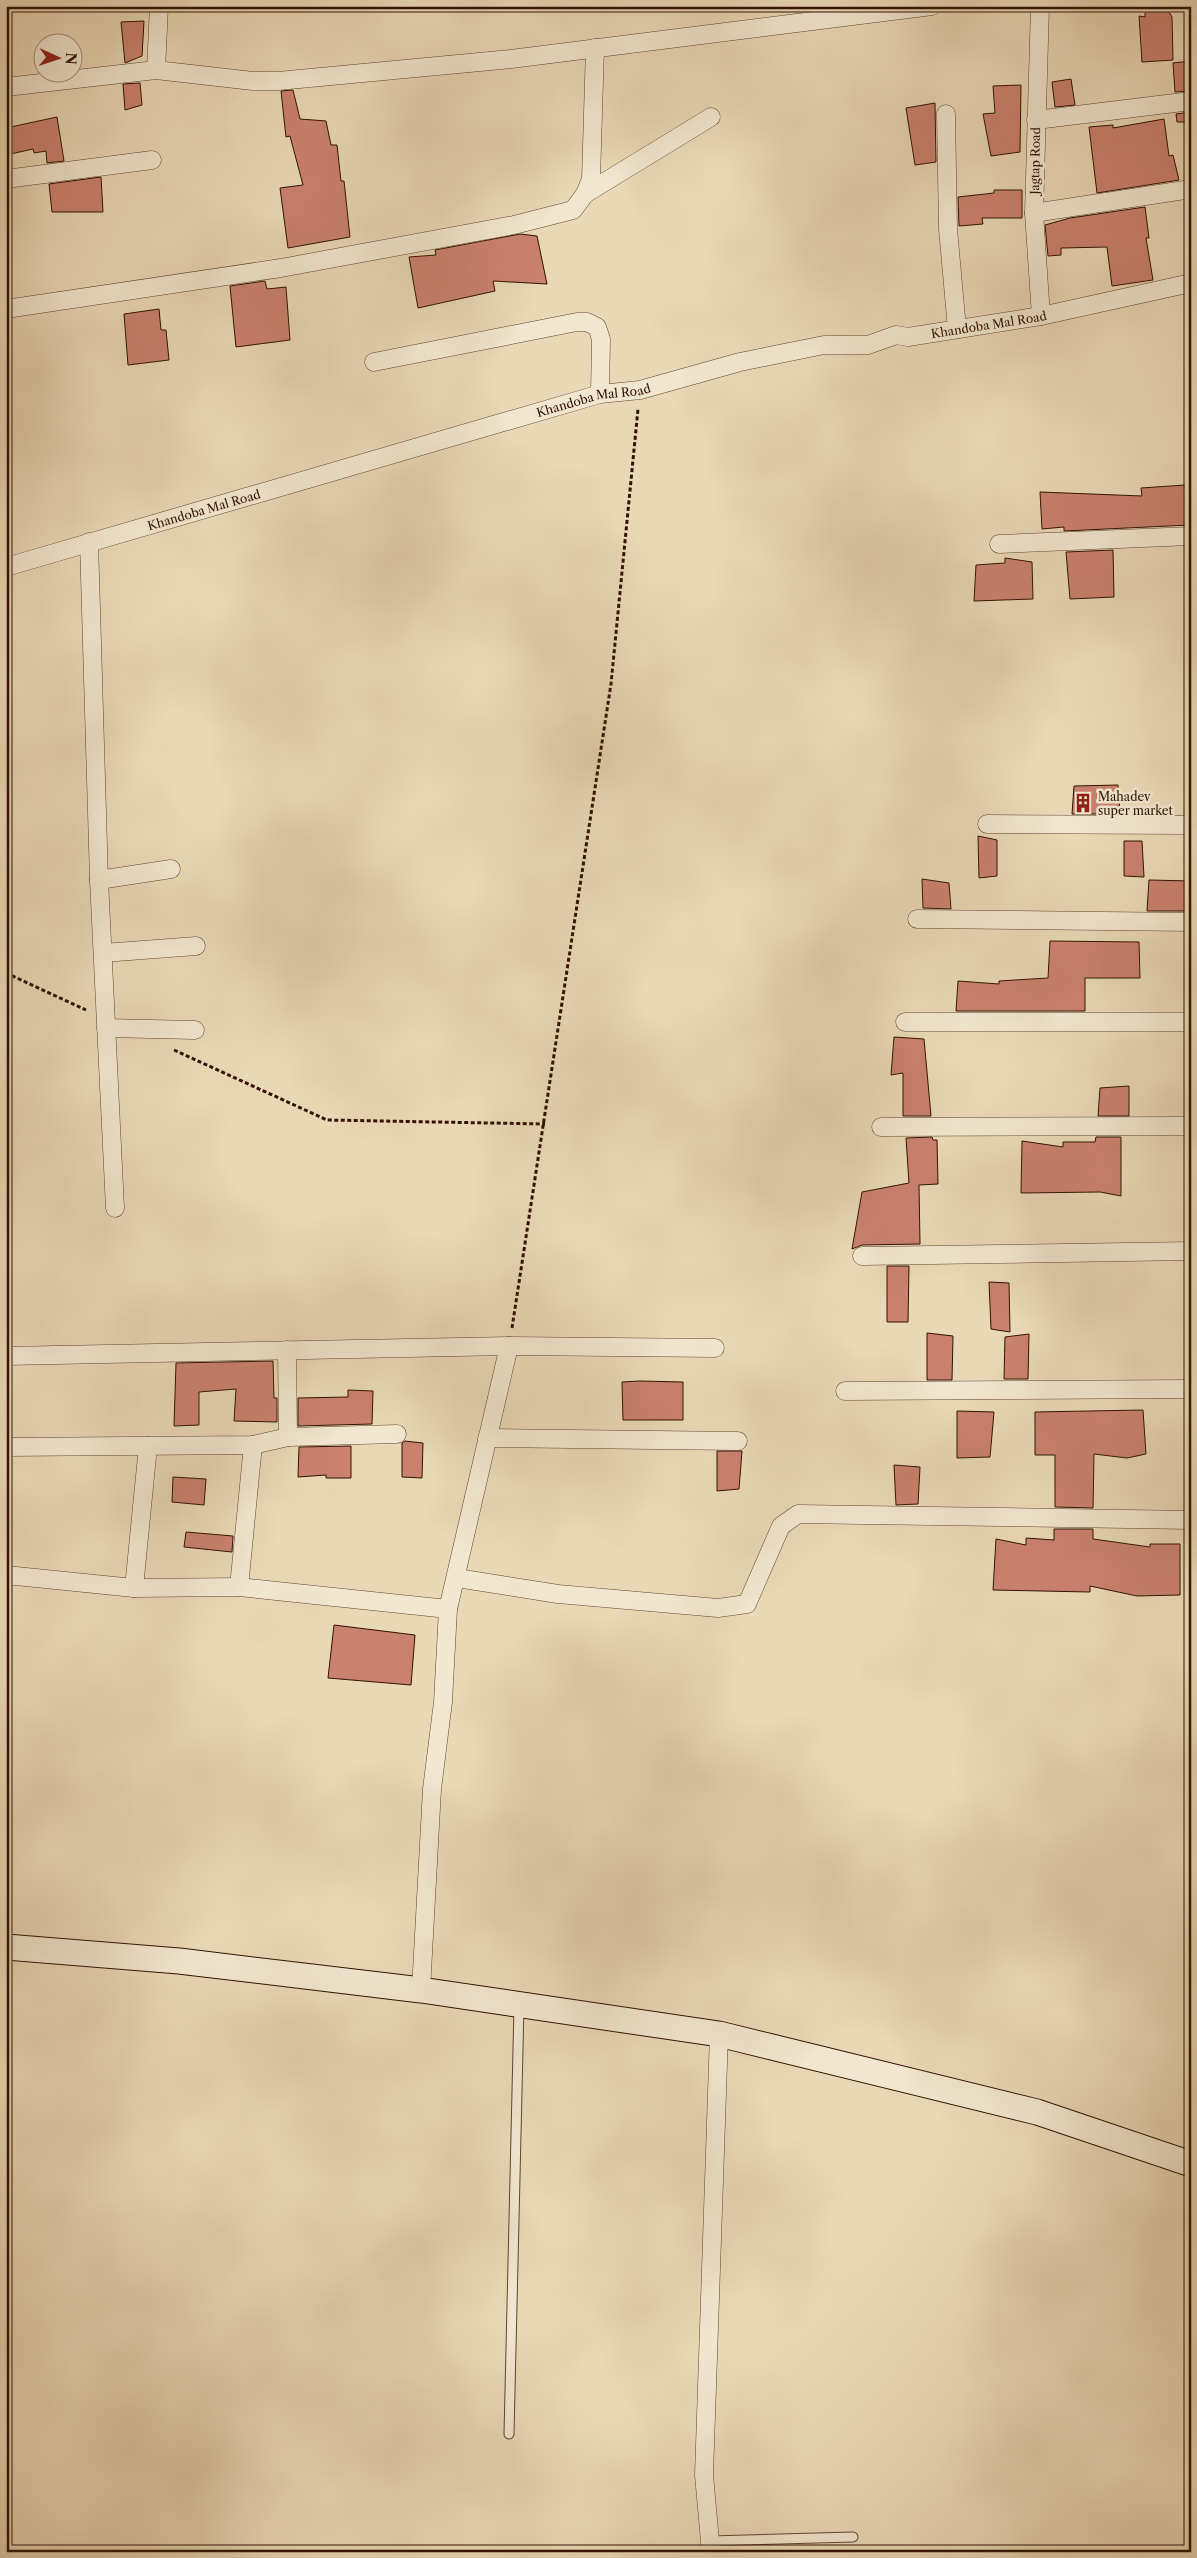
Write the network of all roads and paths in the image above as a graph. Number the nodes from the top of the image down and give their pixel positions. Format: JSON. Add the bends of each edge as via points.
{"nodes":[{"id":1,"x":159,"y":6,"type":"edge"},
{"id":2,"x":932,"y":6,"type":"edge"},
{"id":3,"x":1040,"y":6,"type":"edge"},
{"id":4,"x":595,"y":48,"type":"junction"},
{"id":5,"x":156,"y":70,"type":"junction"},
{"id":6,"x":6,"y":87,"type":"edge"},
{"id":7,"x":1191,"y":101,"type":"edge"},
{"id":8,"x":946,"y":114,"type":"dead end"},
{"id":9,"x":711,"y":118,"type":"dead end"},
{"id":10,"x":1036,"y":120,"type":"junction"},
{"id":11,"x":152,"y":160,"type":"dead end"},
{"id":12,"x":6,"y":179,"type":"edge"},
{"id":13,"x":1191,"y":189,"type":"edge"},
{"id":14,"x":585,"y":194,"type":"junction"},
{"id":15,"x":1034,"y":213,"type":"junction"},
{"id":16,"x":1191,"y":283,"type":"edge"},
{"id":17,"x":6,"y":309,"type":"edge"},
{"id":18,"x":1041,"y":316,"type":"junction"},
{"id":19,"x":957,"y":329,"type":"junction"},
{"id":20,"x":374,"y":362,"type":"dead end"},
{"id":21,"x":640,"y":390,"type":"junction"},
{"id":22,"x":600,"y":394,"type":"junction"},
{"id":23,"x":1191,"y":536,"type":"edge"},
{"id":24,"x":89,"y":542,"type":"junction"},
{"id":25,"x":999,"y":544,"type":"dead end"},
{"id":26,"x":6,"y":567,"type":"edge"},
{"id":27,"x":987,"y":824,"type":"dead end"},
{"id":28,"x":1191,"y":825,"type":"edge"},
{"id":29,"x":171,"y":870,"type":"dead end"},
{"id":30,"x":99,"y":880,"type":"junction"},
{"id":31,"x":917,"y":919,"type":"dead end"},
{"id":32,"x":1191,"y":922,"type":"edge"},
{"id":33,"x":196,"y":946,"type":"dead end"},
{"id":34,"x":103,"y":953,"type":"junction"},
{"id":35,"x":6,"y":973,"type":"edge"},
{"id":36,"x":95,"y":1014,"type":"dead end"},
{"id":37,"x":905,"y":1022,"type":"dead end"},
{"id":38,"x":1191,"y":1022,"type":"edge"},
{"id":39,"x":106,"y":1028,"type":"junction"},
{"id":40,"x":195,"y":1030,"type":"dead end"},
{"id":41,"x":167,"y":1047,"type":"dead end"},
{"id":42,"x":545,"y":1124,"type":"junction"},
{"id":43,"x":1191,"y":1126,"type":"edge"},
{"id":44,"x":881,"y":1127,"type":"dead end"},
{"id":45,"x":115,"y":1208,"type":"dead end"},
{"id":46,"x":1191,"y":1251,"type":"edge"},
{"id":47,"x":862,"y":1256,"type":"dead end"},
{"id":48,"x":509,"y":1346,"type":"junction"},
{"id":49,"x":715,"y":1348,"type":"dead end"},
{"id":50,"x":287,"y":1350,"type":"junction"},
{"id":51,"x":6,"y":1356,"type":"edge"},
{"id":52,"x":1191,"y":1388,"type":"edge"},
{"id":53,"x":845,"y":1391,"type":"dead end"},
{"id":54,"x":397,"y":1434,"type":"dead end"},
{"id":55,"x":288,"y":1437,"type":"junction"},
{"id":56,"x":487,"y":1438,"type":"junction"},
{"id":57,"x":738,"y":1440,"type":"dead end"},
{"id":58,"x":253,"y":1445,"type":"junction"},
{"id":59,"x":148,"y":1446,"type":"junction"},
{"id":60,"x":6,"y":1447,"type":"edge"},
{"id":61,"x":1191,"y":1520,"type":"edge"},
{"id":62,"x":6,"y":1575,"type":"edge"},
{"id":63,"x":457,"y":1578,"type":"junction"},
{"id":64,"x":239,"y":1587,"type":"junction"},
{"id":65,"x":134,"y":1588,"type":"junction"},
{"id":66,"x":448,"y":1609,"type":"junction"},
{"id":67,"x":6,"y":1947,"type":"edge"},
{"id":68,"x":421,"y":1990,"type":"junction"},
{"id":69,"x":519,"y":2004,"type":"junction"},
{"id":70,"x":719,"y":2034,"type":"junction"},
{"id":71,"x":1191,"y":2164,"type":"edge"},
{"id":72,"x":509,"y":2434,"type":"dead end"},
{"id":73,"x":853,"y":2537,"type":"dead end"},
{"id":74,"x":710,"y":2546,"type":"edge"}],
"edges":[{"from":1,"to":5,"type":"street"},
{"from":2,"to":4,"type":"street"},
{"from":3,"to":10,"type":"street","name":"Jagtap Road"},
{"from":4,"to":5,"type":"street","via":[[278,81]]},
{"from":4,"to":14,"type":"street","via":[[591,179]]},
{"from":5,"to":6,"type":"street"},
{"from":7,"to":10,"type":"street"},
{"from":8,"to":19,"type":"street","via":[[948,229]]},
{"from":9,"to":14,"type":"street"},
{"from":10,"to":15,"type":"street","name":"Jagtap Road"},
{"from":11,"to":12,"type":"street"},
{"from":13,"to":15,"type":"street"},
{"from":14,"to":17,"type":"street","via":[[573,210],[514,225],[280,268]]},
{"from":15,"to":18,"type":"street","name":"Jagtap Road"},
{"from":16,"to":18,"type":"street","name":"Khandoba Mal Road"},
{"from":18,"to":19,"type":"street","name":"Khandoba Mal Road"},
{"from":19,"to":21,"type":"street","name":"Khandoba Mal Road","via":[[908,337],[896,335],[868,345],[824,345],[740,362]]},
{"from":20,"to":22,"type":"street","via":[[587,322],[597,327],[601,338]]},
{"from":21,"to":22,"type":"street","name":"Khandoba Mal Road"},
{"from":21,"to":42,"type":"path","via":[[611,684]]},
{"from":22,"to":24,"type":"street","name":"Khandoba Mal Road"},
{"from":23,"to":25,"type":"street"},
{"from":24,"to":26,"type":"street","name":"Khandoba Mal Road"},
{"from":24,"to":30,"type":"street"},
{"from":27,"to":28,"type":"street"},
{"from":29,"to":30,"type":"street"},
{"from":30,"to":34,"type":"street"},
{"from":31,"to":32,"type":"street"},
{"from":33,"to":34,"type":"street"},
{"from":34,"to":39,"type":"street"},
{"from":35,"to":36,"type":"path"},
{"from":37,"to":38,"type":"street"},
{"from":39,"to":40,"type":"street"},
{"from":39,"to":45,"type":"street"},
{"from":41,"to":42,"type":"path","via":[[327,1120]]},
{"from":42,"to":48,"type":"path"},
{"from":43,"to":44,"type":"street"},
{"from":46,"to":47,"type":"street"},
{"from":48,"to":49,"type":"street"},
{"from":48,"to":50,"type":"street"},
{"from":48,"to":56,"type":"street"},
{"from":50,"to":51,"type":"street"},
{"from":50,"to":55,"type":"street"},
{"from":52,"to":53,"type":"street"},
{"from":54,"to":55,"type":"street"},
{"from":55,"to":58,"type":"street"},
{"from":56,"to":57,"type":"street"},
{"from":56,"to":63,"type":"street"},
{"from":58,"to":59,"type":"street"},
{"from":58,"to":64,"type":"street"},
{"from":59,"to":60,"type":"street"},
{"from":59,"to":65,"type":"street"},
{"from":61,"to":63,"type":"street","via":[[798,1514],[780,1526],[747,1604],[718,1608],[558,1594]]},
{"from":62,"to":65,"type":"street"},
{"from":63,"to":66,"type":"street"},
{"from":64,"to":65,"type":"street"},
{"from":64,"to":66,"type":"street"},
{"from":66,"to":68,"type":"street","via":[[432,1789]]},
{"from":67,"to":68,"type":"street","via":[[179,1961]]},
{"from":68,"to":69,"type":"street"},
{"from":69,"to":70,"type":"street"},
{"from":69,"to":72,"type":"lane"},
{"from":70,"to":71,"type":"street","via":[[1037,2112]]},
{"from":70,"to":74,"type":"street","via":[[704,2475]]},
{"from":73,"to":74,"type":"lane"}]}
